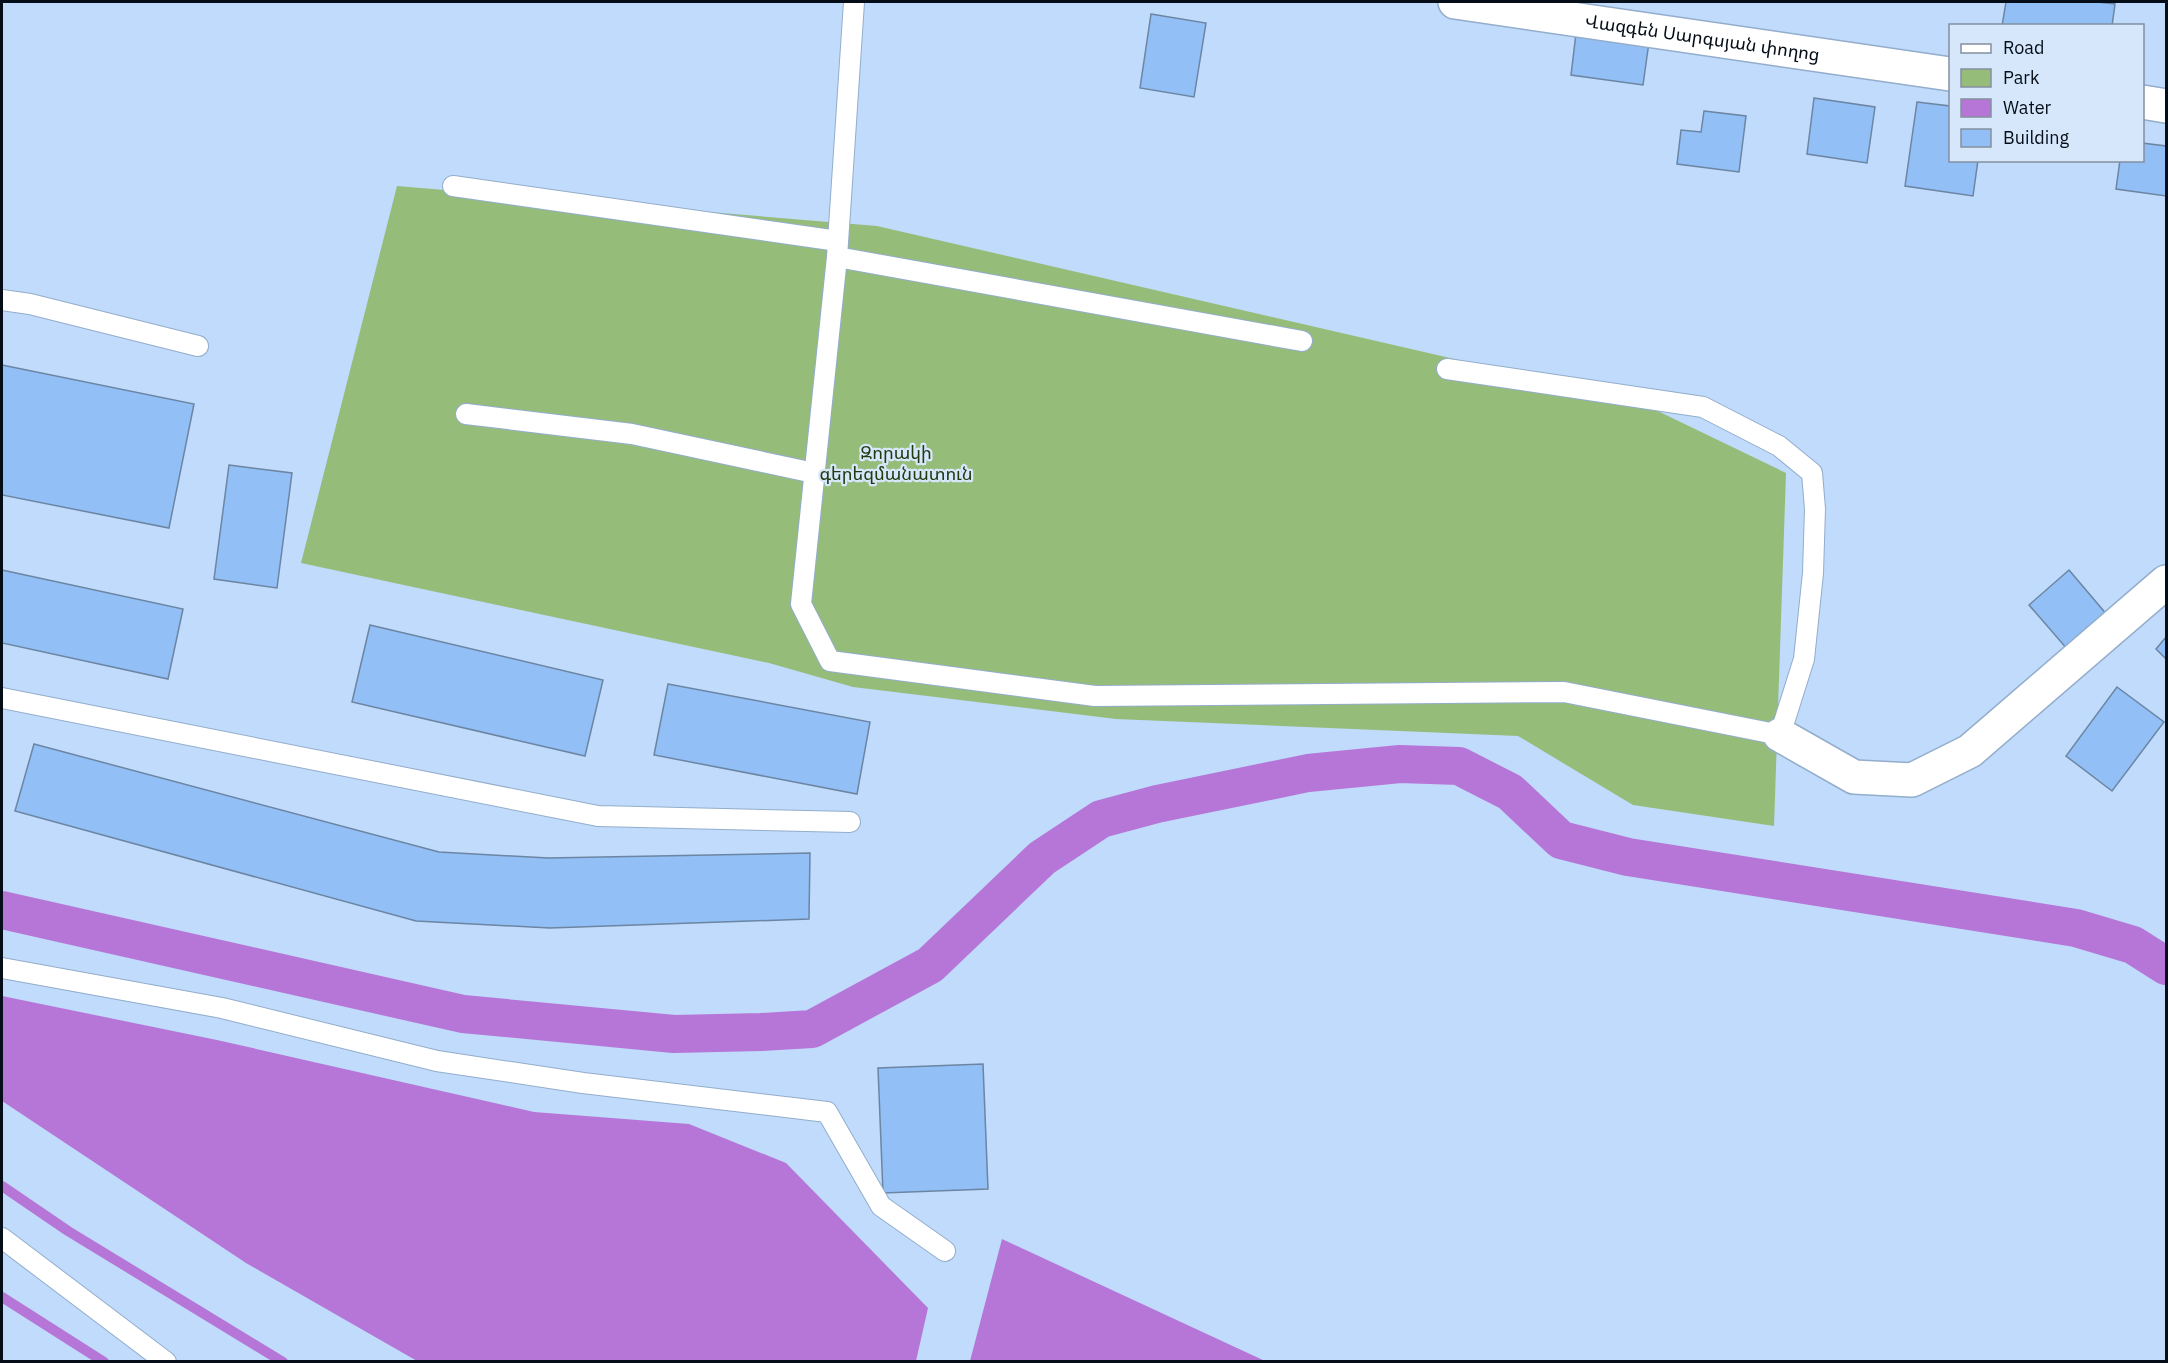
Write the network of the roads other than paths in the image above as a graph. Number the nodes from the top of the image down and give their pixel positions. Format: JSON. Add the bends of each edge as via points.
{"nodes":[{"id":1,"x":854,"y":2,"type":"edge"},
{"id":2,"x":1455,"y":2,"type":"edge"},
{"id":3,"x":1949,"y":74,"type":"edge"},
{"id":4,"x":2144,"y":102,"type":"edge"},
{"id":5,"x":2166,"y":106,"type":"edge"},
{"id":6,"x":453,"y":186,"type":"dead end"},
{"id":7,"x":837,"y":249,"type":"junction"},
{"id":8,"x":2,"y":300,"type":"edge"},
{"id":9,"x":1302,"y":341,"type":"dead end"},
{"id":10,"x":198,"y":346,"type":"dead end"},
{"id":11,"x":1447,"y":369,"type":"dead end"},
{"id":12,"x":466,"y":414,"type":"dead end"},
{"id":13,"x":814,"y":473,"type":"junction"},
{"id":14,"x":2166,"y":582,"type":"edge"},
{"id":15,"x":2,"y":698,"type":"edge"},
{"id":16,"x":1780,"y":735,"type":"junction"},
{"id":17,"x":850,"y":822,"type":"dead end"},
{"id":18,"x":2,"y":968,"type":"edge"},
{"id":19,"x":2,"y":1238,"type":"edge"},
{"id":20,"x":945,"y":1251,"type":"dead end"},
{"id":21,"x":166,"y":1362,"type":"edge"}],
"edges":[{"from":1,"to":7,"type":"lane"},
{"from":2,"to":3,"type":"street","name":"Վազգեն Սարգսյան փողոց"},
{"from":4,"to":5,"type":"street"},
{"from":6,"to":7,"type":"lane"},
{"from":7,"to":9,"type":"lane"},
{"from":7,"to":13,"type":"lane"},
{"from":8,"to":10,"type":"lane"},
{"from":11,"to":16,"type":"lane","via":[[1703,407],[1779,446],[1812,473],[1813,573],[1804,659]]},
{"from":12,"to":13,"type":"lane","via":[[632,434]]},
{"from":13,"to":16,"type":"lane","via":[[801,604],[830,660],[1095,696],[1564,692]]},
{"from":14,"to":16,"type":"street","via":[[1970,751],[1912,780],[1854,777]]},
{"from":15,"to":17,"type":"lane","via":[[598,816]]},
{"from":18,"to":20,"type":"lane","via":[[222,1008],[437,1061],[827,1112],[881,1206]]},
{"from":19,"to":21,"type":"lane"}]}
